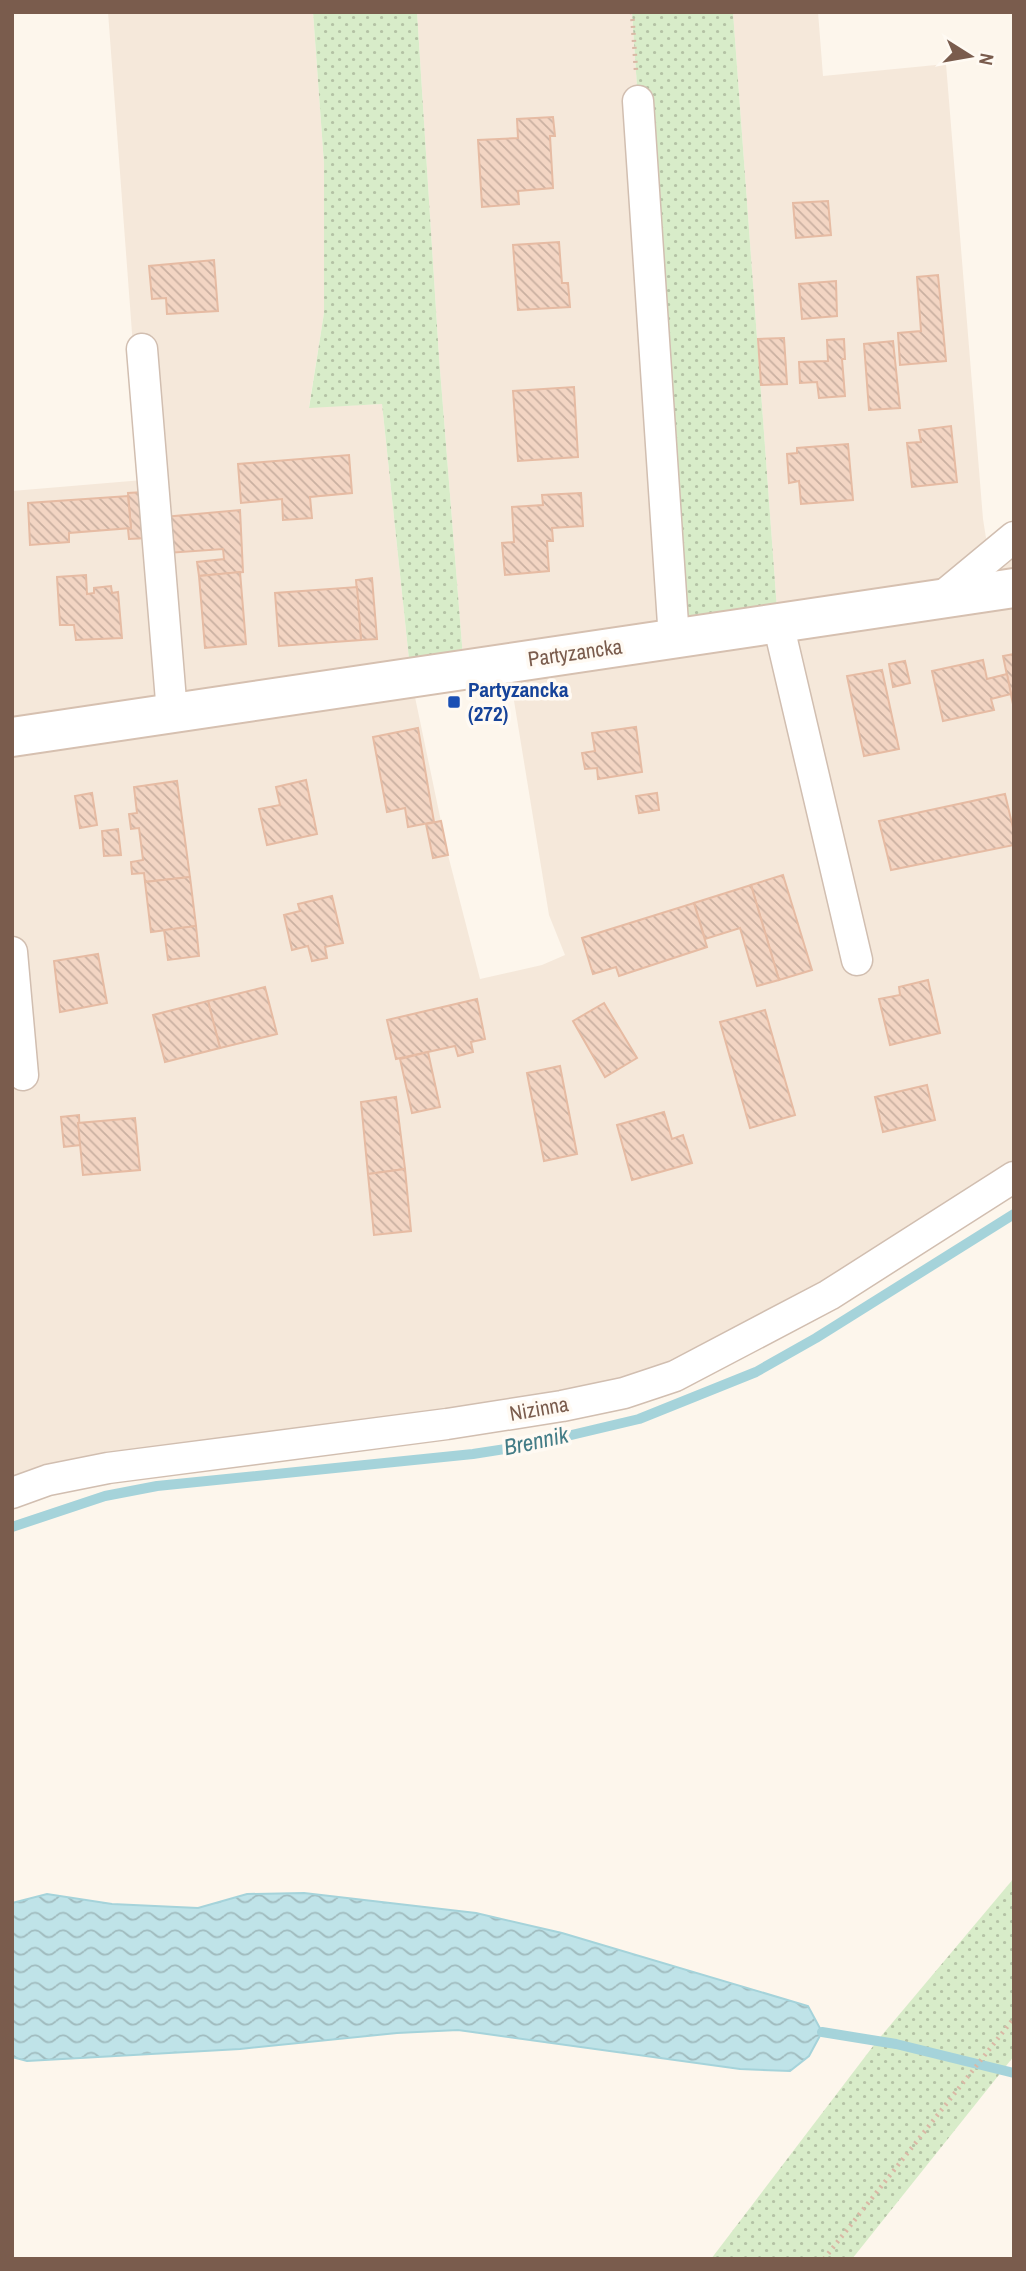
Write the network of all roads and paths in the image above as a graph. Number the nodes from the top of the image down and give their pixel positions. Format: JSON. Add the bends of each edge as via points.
{"nodes":[{"id":1,"x":632,"y":12,"type":"edge"},
{"id":2,"x":638,"y":101,"type":"joint"},
{"id":3,"x":142,"y":349,"type":"dead end"},
{"id":4,"x":1014,"y":537,"type":"edge"},
{"id":5,"x":1014,"y":589,"type":"edge"},
{"id":6,"x":938,"y":600,"type":"junction"},
{"id":7,"x":778,"y":623,"type":"junction"},
{"id":8,"x":674,"y":639,"type":"junction"},
{"id":9,"x":172,"y":713,"type":"junction"},
{"id":10,"x":12,"y":737,"type":"edge"},
{"id":11,"x":12,"y":952,"type":"edge"},
{"id":12,"x":857,"y":960,"type":"dead end"},
{"id":13,"x":23,"y":1075,"type":"dead end"},
{"id":14,"x":1014,"y":1177,"type":"edge"},
{"id":15,"x":12,"y":1493,"type":"edge"},
{"id":16,"x":1014,"y":2018,"type":"edge"},
{"id":17,"x":824,"y":2259,"type":"edge"}],
"edges":[{"from":1,"to":2,"type":"path"},
{"from":2,"to":8,"type":"street"},
{"from":3,"to":9,"type":"street"},
{"from":4,"to":6,"type":"street"},
{"from":5,"to":6,"type":"main road","name":"Partyzancka"},
{"from":6,"to":7,"type":"main road","name":"Partyzancka"},
{"from":7,"to":8,"type":"main road","name":"Partyzancka"},
{"from":7,"to":12,"type":"street"},
{"from":8,"to":9,"type":"main road","name":"Partyzancka"},
{"from":9,"to":10,"type":"main road","name":"Partyzancka"},
{"from":11,"to":13,"type":"street"},
{"from":14,"to":15,"type":"street","name":"Nizinna","via":[[829,1295],[675,1376],[624,1393],[447,1424],[108,1468],[48,1480]]},
{"from":16,"to":17,"type":"path"}]}
